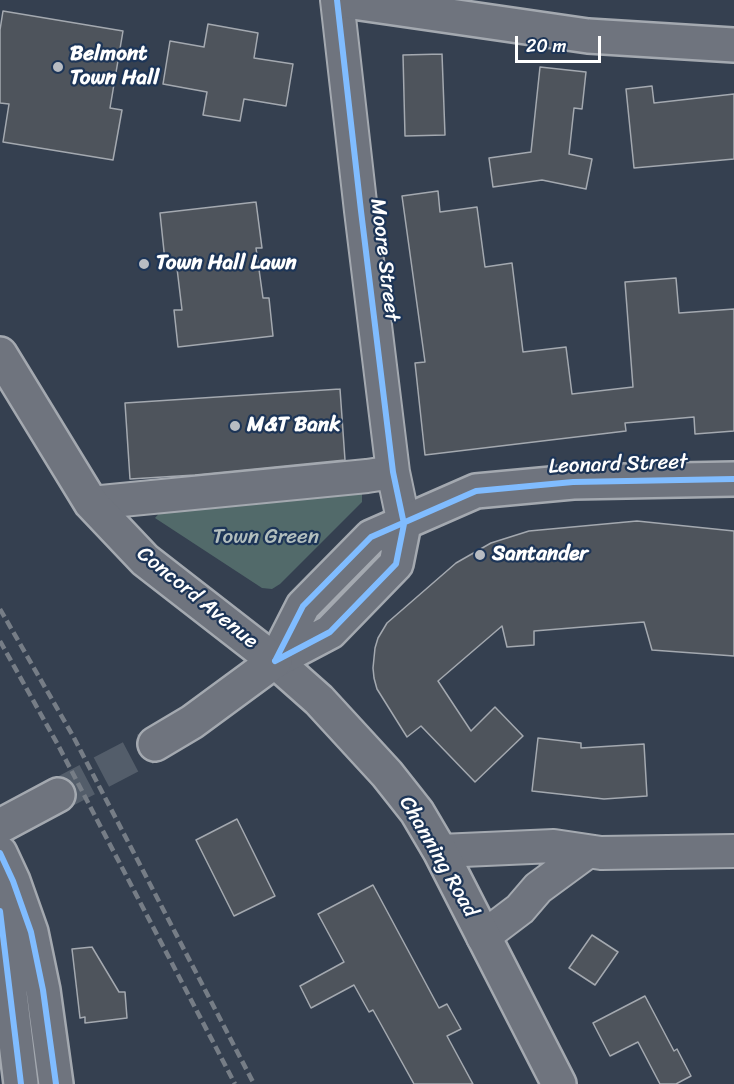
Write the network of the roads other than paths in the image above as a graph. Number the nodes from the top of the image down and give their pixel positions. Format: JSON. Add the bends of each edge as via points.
{"nodes":[{"id":1,"x":338,"y":0,"type":"edge"},
{"id":2,"x":734,"y":45,"type":"edge"},
{"id":3,"x":0,"y":354,"type":"edge"},
{"id":4,"x":393,"y":472,"type":"junction"},
{"id":5,"x":734,"y":479,"type":"edge"},
{"id":6,"x":92,"y":503,"type":"junction"},
{"id":7,"x":404,"y":524,"type":"junction"},
{"id":8,"x":275,"y":661,"type":"junction"},
{"id":9,"x":155,"y":744,"type":"tunnel mouth"},
{"id":10,"x":57,"y":795,"type":"tunnel mouth"},
{"id":11,"x":0,"y":826,"type":"edge"},
{"id":12,"x":440,"y":851,"type":"junction"},
{"id":13,"x":726,"y":851,"type":"edge"},
{"id":14,"x":587,"y":852,"type":"junction"},
{"id":15,"x":0,"y":853,"type":"edge"},
{"id":16,"x":0,"y":911,"type":"edge"},
{"id":17,"x":483,"y":938,"type":"junction"},
{"id":18,"x":21,"y":1084,"type":"edge"},
{"id":19,"x":56,"y":1084,"type":"edge"},
{"id":20,"x":559,"y":1084,"type":"edge"}],
"edges":[{"from":1,"to":2,"type":"main road","via":[[588,36]]},
{"from":1,"to":4,"type":"street","name":"Moore Street"},
{"from":3,"to":6,"type":"main road","name":"Concord Avenue"},
{"from":4,"to":6,"type":"street"},
{"from":4,"to":7,"type":"street","name":"Moore Street"},
{"from":5,"to":7,"type":"main road","name":"Leonard Street","via":[[573,482],[476,491]]},
{"from":6,"to":8,"type":"main road","name":"Concord Avenue","via":[[145,560]]},
{"from":7,"to":8,"type":"main road","via":[[396,564],[330,632]]},
{"from":8,"to":9,"type":"main road","name":"Concord Avenue"},
{"from":8,"to":12,"type":"main road","name":"Channing Road","via":[[307,687],[387,774],[417,812]]},
{"from":10,"to":11,"type":"main road"},
{"from":12,"to":14,"type":"street","via":[[554,846]]},
{"from":12,"to":17,"type":"main road","name":"Channing Road"},
{"from":13,"to":14,"type":"street"},
{"from":14,"to":17,"type":"street","via":[[538,888]]},
{"from":15,"to":19,"type":"main road","via":[[32,932]]},
{"from":16,"to":18,"type":"main road"},
{"from":17,"to":20,"type":"main road","name":"Channing Road"}]}
